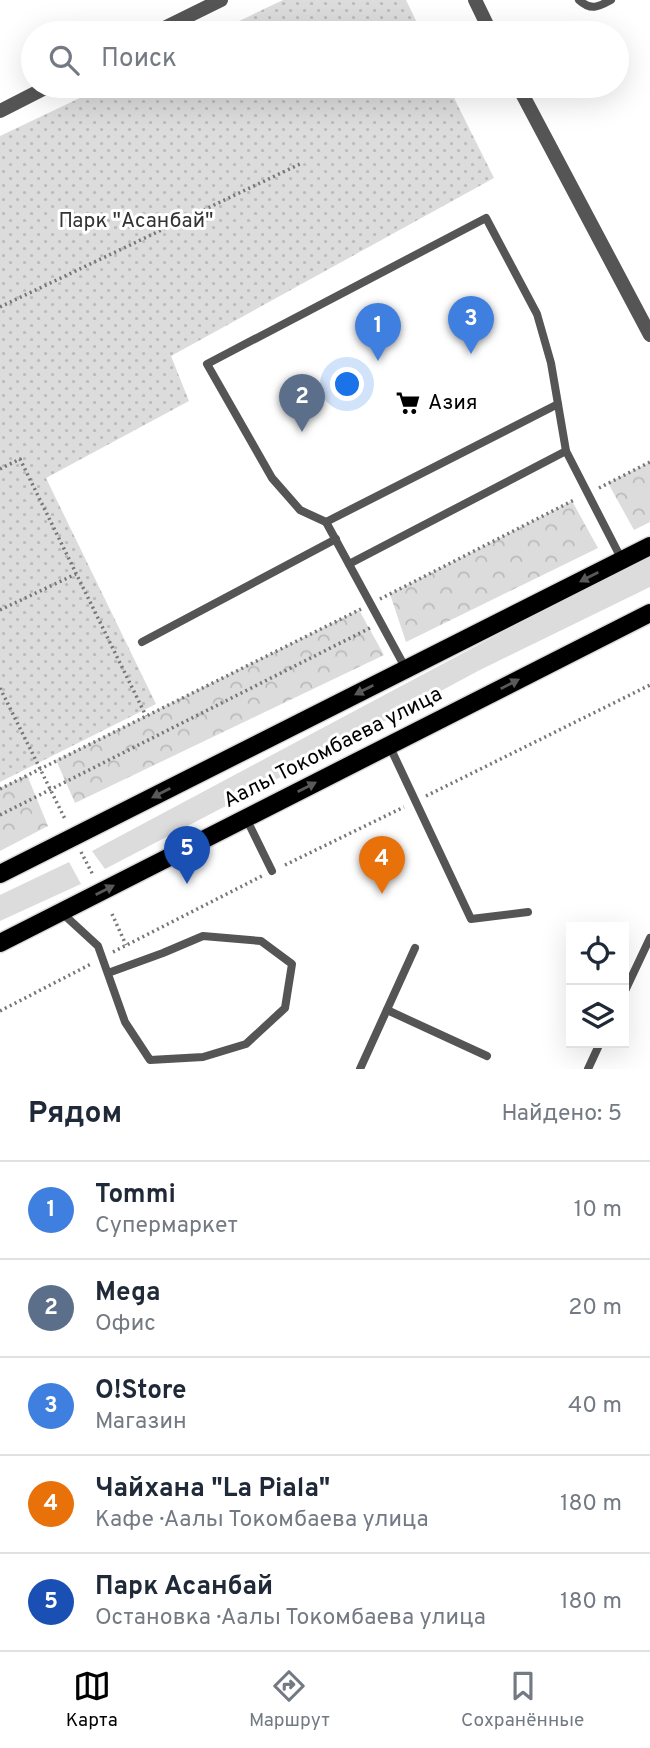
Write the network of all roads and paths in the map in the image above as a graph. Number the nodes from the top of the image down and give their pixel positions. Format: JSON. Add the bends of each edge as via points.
{"nodes":[{"id":1,"x":220,"y":0,"type":"edge"},
{"id":2,"x":475,"y":0,"type":"edge"},
{"id":3,"x":579,"y":0,"type":"edge"},
{"id":4,"x":611,"y":0,"type":"edge"},
{"id":5,"x":178,"y":21,"type":"edge"},
{"id":6,"x":485,"y":21,"type":"edge"},
{"id":7,"x":26,"y":98,"type":"edge"},
{"id":8,"x":523,"y":98,"type":"edge"},
{"id":9,"x":0,"y":111,"type":"edge"},
{"id":10,"x":300,"y":164,"type":"dead end"},
{"id":11,"x":0,"y":307,"type":"edge"},
{"id":12,"x":650,"y":335,"type":"edge"},
{"id":13,"x":558,"y":404,"type":"junction"},
{"id":14,"x":566,"y":451,"type":"junction"},
{"id":15,"x":650,"y":462,"type":"edge"},
{"id":16,"x":0,"y":468,"type":"edge"},
{"id":17,"x":588,"y":493,"type":"junction"},
{"id":18,"x":327,"y":522,"type":"junction"},
{"id":19,"x":336,"y":539,"type":"junction"},
{"id":20,"x":650,"y":546,"type":"edge"},
{"id":21,"x":622,"y":560,"type":"junction"},
{"id":22,"x":349,"y":564,"type":"junction"},
{"id":23,"x":76,"y":574,"type":"junction"},
{"id":24,"x":371,"y":604,"type":"junction"},
{"id":25,"x":0,"y":610,"type":"edge"},
{"id":26,"x":650,"y":613,"type":"edge"},
{"id":27,"x":381,"y":623,"type":"junction"},
{"id":28,"x":142,"y":642,"type":"dead end"},
{"id":29,"x":406,"y":669,"type":"junction"},
{"id":30,"x":650,"y":685,"type":"edge"},
{"id":31,"x":0,"y":688,"type":"edge"},
{"id":32,"x":146,"y":716,"type":"junction"},
{"id":33,"x":389,"y":745,"type":"junction"},
{"id":34,"x":40,"y":769,"type":"junction"},
{"id":35,"x":0,"y":789,"type":"edge"},
{"id":36,"x":50,"y":789,"type":"junction"},
{"id":37,"x":416,"y":802,"type":"junction"},
{"id":38,"x":0,"y":815,"type":"edge"},
{"id":39,"x":246,"y":818,"type":"junction"},
{"id":40,"x":65,"y":820,"type":"dead end"},
{"id":41,"x":81,"y":852,"type":"dead end"},
{"id":42,"x":272,"y":871,"type":"junction"},
{"id":43,"x":0,"y":874,"type":"edge"},
{"id":44,"x":95,"y":880,"type":"dead end"},
{"id":45,"x":61,"y":912,"type":"junction"},
{"id":46,"x":528,"y":912,"type":"dead end"},
{"id":47,"x":112,"y":914,"type":"dead end"},
{"id":48,"x":650,"y":937,"type":"edge"},
{"id":49,"x":0,"y":943,"type":"edge"},
{"id":50,"x":127,"y":945,"type":"junction"},
{"id":51,"x":415,"y":948,"type":"dead end"},
{"id":52,"x":103,"y":958,"type":"junction"},
{"id":53,"x":107,"y":973,"type":"junction"},
{"id":54,"x":628,"y":985,"type":"edge"},
{"id":55,"x":387,"y":1010,"type":"junction"},
{"id":56,"x":0,"y":1011,"type":"edge"},
{"id":57,"x":598,"y":1048,"type":"edge"},
{"id":58,"x":487,"y":1056,"type":"dead end"},
{"id":59,"x":360,"y":1069,"type":"edge"},
{"id":60,"x":588,"y":1069,"type":"edge"}],
"edges":[{"from":1,"to":5,"type":"street"},
{"from":2,"to":6,"type":"street"},
{"from":3,"to":4,"type":"lane","via":[[593,7]]},
{"from":7,"to":9,"type":"street"},
{"from":8,"to":12,"type":"street"},
{"from":10,"to":11,"type":"path"},
{"from":13,"to":14,"type":"lane"},
{"from":13,"to":18,"type":"lane"},
{"from":13,"to":18,"type":"lane","via":[[537,314],[486,218],[207,364],[272,478],[300,509]]},
{"from":14,"to":17,"type":"lane"},
{"from":14,"to":22,"type":"lane"},
{"from":15,"to":17,"type":"path"},
{"from":16,"to":23,"type":"path","via":[[20,459]]},
{"from":17,"to":21,"type":"lane"},
{"from":17,"to":24,"type":"path"},
{"from":18,"to":19,"type":"lane"},
{"from":19,"to":22,"type":"lane"},
{"from":19,"to":28,"type":"lane"},
{"from":20,"to":21,"type":"main road","name":"Аалы Токомбаева улица"},
{"from":21,"to":29,"type":"main road","name":"Аалы Токомбаева улица","one_way":true},
{"from":22,"to":24,"type":"lane"},
{"from":23,"to":25,"type":"path"},
{"from":23,"to":32,"type":"path"},
{"from":24,"to":27,"type":"lane"},
{"from":24,"to":32,"type":"path"},
{"from":33,"to":26,"type":"main road","name":"Аалы Токомбаева улица","one_way":true},
{"from":27,"to":29,"type":"lane"},
{"from":27,"to":36,"type":"path"},
{"from":29,"to":43,"type":"main road","name":"Аалы Токомбаева улица","one_way":true},
{"from":30,"to":37,"type":"path"},
{"from":31,"to":34,"type":"path"},
{"from":32,"to":34,"type":"path"},
{"from":33,"to":37,"type":"lane"},
{"from":39,"to":33,"type":"main road","name":"Аалы Токомбаева улица","one_way":true},
{"from":34,"to":35,"type":"path"},
{"from":34,"to":36,"type":"path"},
{"from":36,"to":38,"type":"path"},
{"from":36,"to":40,"type":"path"},
{"from":37,"to":42,"type":"path"},
{"from":37,"to":46,"type":"lane","via":[[471,919]]},
{"from":39,"to":42,"type":"lane"},
{"from":45,"to":39,"type":"main road","name":"Аалы Токомбаева улица","one_way":true},
{"from":41,"to":44,"type":"path"},
{"from":42,"to":50,"type":"path"},
{"from":45,"to":49,"type":"main road","name":"Аалы Токомбаева улица"},
{"from":45,"to":52,"type":"lane","via":[[98,946]]},
{"from":47,"to":50,"type":"path"},
{"from":48,"to":54,"type":"lane"},
{"from":50,"to":52,"type":"path"},
{"from":51,"to":55,"type":"lane"},
{"from":52,"to":53,"type":"lane"},
{"from":52,"to":56,"type":"path"},
{"from":53,"to":53,"type":"lane","via":[[125,1022],[150,1060],[203,1056],[246,1044],[285,1008],[292,964],[261,941],[203,936]]},
{"from":55,"to":58,"type":"lane"},
{"from":55,"to":59,"type":"lane"},
{"from":57,"to":60,"type":"lane"}]}
